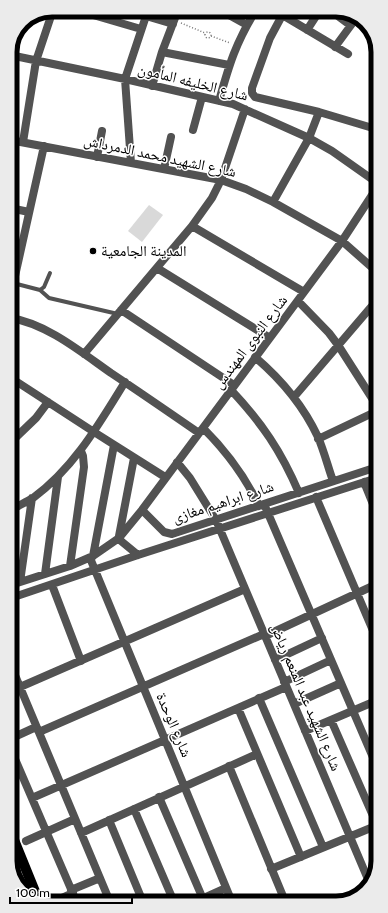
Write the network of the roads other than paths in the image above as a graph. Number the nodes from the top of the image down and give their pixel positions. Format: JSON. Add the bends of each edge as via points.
{"nodes":[{"id":1,"x":51,"y":17,"type":"edge"},
{"id":2,"x":101,"y":17,"type":"edge"},
{"id":3,"x":146,"y":17,"type":"edge"},
{"id":4,"x":159,"y":17,"type":"edge"},
{"id":5,"x":175,"y":17,"type":"edge"},
{"id":6,"x":233,"y":17,"type":"edge"},
{"id":7,"x":252,"y":17,"type":"edge"},
{"id":8,"x":282,"y":17,"type":"edge"},
{"id":9,"x":289,"y":17,"type":"edge"},
{"id":10,"x":315,"y":17,"type":"edge"},
{"id":11,"x":340,"y":17,"type":"edge"},
{"id":12,"x":108,"y":19,"type":"joint"},
{"id":13,"x":173,"y":22,"type":"junction"},
{"id":14,"x":352,"y":22,"type":"edge"},
{"id":15,"x":247,"y":25,"type":"junction"},
{"id":16,"x":350,"y":25,"type":"junction"},
{"id":17,"x":141,"y":29,"type":"junction"},
{"id":18,"x":306,"y":30,"type":"junction"},
{"id":19,"x":335,"y":47,"type":"junction"},
{"id":20,"x":162,"y":52,"type":"junction"},
{"id":21,"x":348,"y":54,"type":"dead end"},
{"id":22,"x":17,"y":57,"type":"edge"},
{"id":23,"x":36,"y":61,"type":"junction"},
{"id":24,"x":229,"y":65,"type":"junction"},
{"id":25,"x":125,"y":79,"type":"junction"},
{"id":26,"x":152,"y":86,"type":"junction"},
{"id":27,"x":202,"y":97,"type":"junction"},
{"id":28,"x":219,"y":101,"type":"junction"},
{"id":29,"x":245,"y":109,"type":"junction"},
{"id":30,"x":319,"y":112,"type":"junction"},
{"id":31,"x":371,"y":128,"type":"edge"},
{"id":32,"x":193,"y":130,"type":"dead end"},
{"id":33,"x":102,"y":131,"type":"dead end"},
{"id":34,"x":170,"y":137,"type":"dead end"},
{"id":35,"x":309,"y":138,"type":"junction"},
{"id":36,"x":17,"y":141,"type":"edge"},
{"id":37,"x":23,"y":142,"type":"junction"},
{"id":38,"x":44,"y":146,"type":"junction"},
{"id":39,"x":97,"y":156,"type":"junction"},
{"id":40,"x":131,"y":163,"type":"junction"},
{"id":41,"x":164,"y":169,"type":"junction"},
{"id":42,"x":371,"y":178,"type":"edge"},
{"id":43,"x":221,"y":180,"type":"junction"},
{"id":44,"x":371,"y":197,"type":"edge"},
{"id":45,"x":273,"y":202,"type":"junction"},
{"id":46,"x":17,"y":209,"type":"edge"},
{"id":47,"x":29,"y":212,"type":"junction"},
{"id":48,"x":192,"y":226,"type":"junction"},
{"id":49,"x":342,"y":242,"type":"junction"},
{"id":50,"x":17,"y":256,"type":"edge"},
{"id":51,"x":371,"y":267,"type":"edge"},
{"id":52,"x":157,"y":268,"type":"junction"},
{"id":53,"x":50,"y":273,"type":"dead end"},
{"id":54,"x":17,"y":284,"type":"edge"},
{"id":55,"x":40,"y":290,"type":"junction"},
{"id":56,"x":304,"y":292,"type":"junction"},
{"id":57,"x":298,"y":301,"type":"junction"},
{"id":58,"x":371,"y":306,"type":"edge"},
{"id":59,"x":119,"y":312,"type":"junction"},
{"id":60,"x":17,"y":319,"type":"edge"},
{"id":61,"x":270,"y":338,"type":"junction"},
{"id":62,"x":338,"y":345,"type":"junction"},
{"id":63,"x":84,"y":354,"type":"junction"},
{"id":64,"x":255,"y":357,"type":"junction"},
{"id":65,"x":17,"y":382,"type":"edge"},
{"id":66,"x":126,"y":382,"type":"junction"},
{"id":67,"x":232,"y":388,"type":"junction"},
{"id":68,"x":294,"y":397,"type":"junction"},
{"id":69,"x":371,"y":397,"type":"edge"},
{"id":70,"x":48,"y":402,"type":"junction"},
{"id":71,"x":371,"y":414,"type":"edge"},
{"id":72,"x":201,"y":430,"type":"junction"},
{"id":73,"x":94,"y":432,"type":"junction"},
{"id":74,"x":17,"y":436,"type":"edge"},
{"id":75,"x":318,"y":439,"type":"junction"},
{"id":76,"x":114,"y":445,"type":"junction"},
{"id":77,"x":81,"y":451,"type":"junction"},
{"id":78,"x":134,"y":458,"type":"junction"},
{"id":79,"x":177,"y":462,"type":"junction"},
{"id":80,"x":371,"y":469,"type":"edge"},
{"id":81,"x":58,"y":477,"type":"junction"},
{"id":82,"x":166,"y":477,"type":"junction"},
{"id":83,"x":371,"y":480,"type":"edge"},
{"id":84,"x":333,"y":481,"type":"junction"},
{"id":85,"x":364,"y":482,"type":"junction"},
{"id":86,"x":299,"y":492,"type":"junction"},
{"id":87,"x":316,"y":497,"type":"junction"},
{"id":88,"x":32,"y":498,"type":"junction"},
{"id":89,"x":371,"y":499,"type":"edge"},
{"id":90,"x":262,"y":505,"type":"junction"},
{"id":91,"x":17,"y":507,"type":"edge"},
{"id":92,"x":142,"y":510,"type":"junction"},
{"id":93,"x":268,"y":513,"type":"junction"},
{"id":94,"x":216,"y":520,"type":"junction"},
{"id":95,"x":219,"y":529,"type":"junction"},
{"id":96,"x":119,"y":538,"type":"junction"},
{"id":97,"x":138,"y":555,"type":"junction"},
{"id":98,"x":91,"y":557,"type":"junction"},
{"id":99,"x":70,"y":566,"type":"junction"},
{"id":100,"x":95,"y":571,"type":"junction"},
{"id":101,"x":45,"y":574,"type":"junction"},
{"id":102,"x":20,"y":582,"type":"junction"},
{"id":103,"x":17,"y":583,"type":"edge"},
{"id":104,"x":52,"y":585,"type":"junction"},
{"id":105,"x":371,"y":587,"type":"edge"},
{"id":106,"x":245,"y":589,"type":"junction"},
{"id":107,"x":358,"y":594,"type":"junction"},
{"id":108,"x":17,"y":596,"type":"edge"},
{"id":109,"x":312,"y":615,"type":"junction"},
{"id":110,"x":371,"y":625,"type":"edge"},
{"id":111,"x":264,"y":635,"type":"junction"},
{"id":112,"x":322,"y":638,"type":"junction"},
{"id":113,"x":124,"y":642,"type":"junction"},
{"id":114,"x":275,"y":660,"type":"junction"},
{"id":115,"x":331,"y":660,"type":"junction"},
{"id":116,"x":81,"y":661,"type":"junction"},
{"id":117,"x":17,"y":680,"type":"edge"},
{"id":118,"x":341,"y":683,"type":"junction"},
{"id":119,"x":285,"y":684,"type":"junction"},
{"id":120,"x":142,"y":686,"type":"junction"},
{"id":121,"x":20,"y":687,"type":"junction"},
{"id":122,"x":259,"y":698,"type":"junction"},
{"id":123,"x":294,"y":704,"type":"junction"},
{"id":124,"x":371,"y":704,"type":"edge"},
{"id":125,"x":238,"y":708,"type":"junction"},
{"id":126,"x":353,"y":711,"type":"junction"},
{"id":127,"x":331,"y":720,"type":"junction"},
{"id":128,"x":37,"y":729,"type":"junction"},
{"id":129,"x":305,"y":731,"type":"junction"},
{"id":130,"x":17,"y":736,"type":"edge"},
{"id":131,"x":165,"y":740,"type":"junction"},
{"id":132,"x":371,"y":753,"type":"edge"},
{"id":133,"x":257,"y":754,"type":"junction"},
{"id":134,"x":230,"y":766,"type":"junction"},
{"id":135,"x":17,"y":773,"type":"edge"},
{"id":136,"x":61,"y":785,"type":"junction"},
{"id":137,"x":184,"y":786,"type":"junction"},
{"id":138,"x":32,"y":798,"type":"junction"},
{"id":139,"x":159,"y":798,"type":"junction"},
{"id":140,"x":134,"y":809,"type":"junction"},
{"id":141,"x":371,"y":809,"type":"edge"},
{"id":142,"x":75,"y":818,"type":"junction"},
{"id":143,"x":109,"y":820,"type":"junction"},
{"id":144,"x":371,"y":828,"type":"edge"},
{"id":145,"x":46,"y":832,"type":"junction"},
{"id":146,"x":81,"y":833,"type":"junction"},
{"id":147,"x":350,"y":836,"type":"junction"},
{"id":148,"x":26,"y":841,"type":"dead end"},
{"id":149,"x":17,"y":847,"type":"edge"},
{"id":150,"x":322,"y":848,"type":"junction"},
{"id":151,"x":300,"y":856,"type":"junction"},
{"id":152,"x":271,"y":869,"type":"junction"},
{"id":153,"x":367,"y":876,"type":"edge"},
{"id":154,"x":100,"y":878,"type":"junction"},
{"id":155,"x":226,"y":888,"type":"junction"},
{"id":156,"x":35,"y":891,"type":"edge"},
{"id":157,"x":72,"y":892,"type":"junction"},
{"id":158,"x":64,"y":896,"type":"edge"},
{"id":159,"x":74,"y":896,"type":"edge"},
{"id":160,"x":108,"y":896,"type":"edge"},
{"id":161,"x":141,"y":896,"type":"edge"},
{"id":162,"x":171,"y":896,"type":"edge"},
{"id":163,"x":197,"y":896,"type":"edge"},
{"id":164,"x":208,"y":896,"type":"edge"},
{"id":165,"x":229,"y":896,"type":"edge"},
{"id":166,"x":283,"y":896,"type":"edge"}],
"edges":[{"from":1,"to":23,"type":"street"},
{"from":2,"to":12,"type":"street"},
{"from":3,"to":17,"type":"street"},
{"from":4,"to":13,"type":"street"},
{"from":5,"to":13,"type":"street"},
{"from":6,"to":15,"type":"street"},
{"from":7,"to":15,"type":"street"},
{"from":8,"to":30,"type":"street","name":"شارع الخليفه المأمون","via":[[270,38],[252,93],[255,97]]},
{"from":9,"to":18,"type":"street"},
{"from":10,"to":18,"type":"street"},
{"from":11,"to":16,"type":"street"},
{"from":12,"to":17,"type":"street"},
{"from":13,"to":20,"type":"street"},
{"from":14,"to":16,"type":"street"},
{"from":15,"to":24,"type":"street"},
{"from":16,"to":19,"type":"street"},
{"from":17,"to":25,"type":"street"},
{"from":18,"to":19,"type":"street"},
{"from":19,"to":21,"type":"street"},
{"from":20,"to":24,"type":"street"},
{"from":20,"to":26,"type":"street"},
{"from":22,"to":23,"type":"street","name":"شارع الخليفه المأمون"},
{"from":23,"to":25,"type":"street","name":"شارع الخليفه المأمون"},
{"from":23,"to":37,"type":"street"},
{"from":24,"to":28,"type":"street"},
{"from":25,"to":26,"type":"street","name":"شارع الخليفه المأمون"},
{"from":25,"to":40,"type":"street"},
{"from":26,"to":27,"type":"street","name":"شارع الخليفه المأمون"},
{"from":27,"to":28,"type":"street","name":"شارع الخليفه المأمون"},
{"from":27,"to":32,"type":"street"},
{"from":28,"to":29,"type":"street","name":"شارع الخليفه المأمون"},
{"from":29,"to":35,"type":"street","name":"شارع الخليفه المأمون"},
{"from":29,"to":43,"type":"street"},
{"from":30,"to":31,"type":"street","name":"شارع الخليفه المأمون"},
{"from":30,"to":35,"type":"street"},
{"from":33,"to":39,"type":"street"},
{"from":34,"to":41,"type":"street"},
{"from":35,"to":42,"type":"street","name":"شارع الخليفه المأمون"},
{"from":35,"to":45,"type":"street"},
{"from":36,"to":37,"type":"street","name":"شارع الشهيد محمد الدمرداش"},
{"from":37,"to":38,"type":"street","name":"شارع الشهيد محمد الدمرداش"},
{"from":38,"to":39,"type":"street","name":"شارع الشهيد محمد الدمرداش"},
{"from":38,"to":47,"type":"street"},
{"from":39,"to":40,"type":"street","name":"شارع الشهيد محمد الدمرداش"},
{"from":40,"to":41,"type":"street","name":"شارع الشهيد محمد الدمرداش"},
{"from":41,"to":43,"type":"street","name":"شارع الشهيد محمد الدمرداش"},
{"from":43,"to":45,"type":"street","name":"شارع الشهيد محمد الدمرداش"},
{"from":43,"to":48,"type":"street"},
{"from":44,"to":49,"type":"street","name":"شارع النبوى المهندس"},
{"from":45,"to":49,"type":"street","name":"شارع الشهيد محمد الدمرداش"},
{"from":46,"to":47,"type":"street"},
{"from":47,"to":50,"type":"street"},
{"from":48,"to":52,"type":"street"},
{"from":48,"to":56,"type":"street"},
{"from":49,"to":51,"type":"street","name":"شارع الشهيد محمد الدمرداش"},
{"from":49,"to":56,"type":"street","name":"شارع النبوى المهندس"},
{"from":52,"to":59,"type":"street"},
{"from":52,"to":61,"type":"street"},
{"from":53,"to":55,"type":"lane"},
{"from":54,"to":55,"type":"lane"},
{"from":55,"to":59,"type":"lane","via":[[49,298]]},
{"from":56,"to":57,"type":"street","name":"شارع النبوى المهندس"},
{"from":57,"to":61,"type":"street","name":"شارع النبوى المهندس"},
{"from":57,"to":62,"type":"street"},
{"from":58,"to":62,"type":"street"},
{"from":59,"to":63,"type":"street"},
{"from":59,"to":67,"type":"street"},
{"from":60,"to":63,"type":"street","via":[[44,329]]},
{"from":61,"to":64,"type":"street","name":"شارع النبوى المهندس"},
{"from":62,"to":68,"type":"street"},
{"from":62,"to":69,"type":"street"},
{"from":63,"to":66,"type":"street"},
{"from":64,"to":67,"type":"street","name":"شارع النبوى المهندس"},
{"from":64,"to":68,"type":"street"},
{"from":65,"to":70,"type":"street"},
{"from":66,"to":72,"type":"street"},
{"from":66,"to":73,"type":"street"},
{"from":67,"to":72,"type":"street","name":"شارع النبوى المهندس"},
{"from":67,"to":86,"type":"street","via":[[264,428]]},
{"from":68,"to":75,"type":"street"},
{"from":70,"to":73,"type":"street"},
{"from":70,"to":74,"type":"street"},
{"from":71,"to":75,"type":"street"},
{"from":72,"to":79,"type":"street","name":"شارع النبوى المهندس"},
{"from":72,"to":90,"type":"street","via":[[217,442],[241,472]]},
{"from":73,"to":76,"type":"street"},
{"from":73,"to":77,"type":"street"},
{"from":75,"to":84,"type":"street"},
{"from":76,"to":78,"type":"street"},
{"from":76,"to":98,"type":"street"},
{"from":77,"to":81,"type":"street"},
{"from":77,"to":99,"type":"street","via":[[84,467]]},
{"from":78,"to":82,"type":"street"},
{"from":78,"to":96,"type":"street"},
{"from":79,"to":82,"type":"street","name":"شارع النبوى المهندس"},
{"from":79,"to":94,"type":"street","name":"شارع الشهيد عبد المنعم رياض"},
{"from":80,"to":84,"type":"street","name":"شارع ابراهيم مغازى"},
{"from":81,"to":88,"type":"street"},
{"from":81,"to":101,"type":"street"},
{"from":82,"to":92,"type":"street","name":"شارع النبوى المهندس"},
{"from":83,"to":85,"type":"street","name":"شارع ابراهيم مغازى"},
{"from":84,"to":86,"type":"street","name":"شارع ابراهيم مغازى"},
{"from":85,"to":87,"type":"street","name":"شارع ابراهيم مغازى"},
{"from":85,"to":89,"type":"street"},
{"from":86,"to":90,"type":"street","name":"شارع ابراهيم مغازى"},
{"from":87,"to":93,"type":"street","name":"شارع ابراهيم مغازى"},
{"from":87,"to":107,"type":"street"},
{"from":88,"to":91,"type":"street"},
{"from":88,"to":102,"type":"street"},
{"from":90,"to":93,"type":"street"},
{"from":90,"to":94,"type":"street","name":"شارع ابراهيم مغازى"},
{"from":92,"to":94,"type":"street","name":"شارع ابراهيم مغازى","via":[[168,534]]},
{"from":92,"to":96,"type":"street"},
{"from":93,"to":95,"type":"street","name":"شارع ابراهيم مغازى"},
{"from":93,"to":109,"type":"street"},
{"from":94,"to":95,"type":"street","name":"شارع الشهيد عبد المنعم رياض"},
{"from":95,"to":97,"type":"street","name":"شارع ابراهيم مغازى"},
{"from":95,"to":106,"type":"street","name":"شارع الشهيد عبد المنعم رياض"},
{"from":96,"to":97,"type":"street"},
{"from":96,"to":98,"type":"street"},
{"from":97,"to":100,"type":"street","name":"شارع ابراهيم مغازى"},
{"from":98,"to":99,"type":"street"},
{"from":98,"to":100,"type":"street","name":"شارع الوحدة"},
{"from":99,"to":101,"type":"street"},
{"from":100,"to":104,"type":"street","name":"شارع ابراهيم مغازى"},
{"from":100,"to":113,"type":"street","name":"شارع الوحدة"},
{"from":101,"to":102,"type":"street"},
{"from":102,"to":103,"type":"street"},
{"from":104,"to":108,"type":"street","name":"شارع ابراهيم مغازى"},
{"from":104,"to":116,"type":"street"},
{"from":105,"to":107,"type":"street"},
{"from":106,"to":111,"type":"street","name":"شارع الشهيد عبد المنعم رياض"},
{"from":106,"to":113,"type":"street"},
{"from":107,"to":109,"type":"street"},
{"from":107,"to":110,"type":"street"},
{"from":109,"to":111,"type":"street"},
{"from":109,"to":112,"type":"street"},
{"from":111,"to":114,"type":"street","name":"شارع الشهيد عبد المنعم رياض"},
{"from":111,"to":120,"type":"street"},
{"from":112,"to":114,"type":"street"},
{"from":112,"to":115,"type":"street"},
{"from":113,"to":116,"type":"street"},
{"from":113,"to":120,"type":"street","name":"شارع الوحدة"},
{"from":114,"to":119,"type":"street","name":"شارع الشهيد عبد المنعم رياض"},
{"from":115,"to":118,"type":"street"},
{"from":115,"to":119,"type":"street"},
{"from":116,"to":121,"type":"street"},
{"from":117,"to":121,"type":"street"},
{"from":118,"to":123,"type":"street"},
{"from":118,"to":126,"type":"street"},
{"from":119,"to":122,"type":"street"},
{"from":119,"to":123,"type":"street","name":"شارع الشهيد عبد المنعم رياض"},
{"from":120,"to":128,"type":"street"},
{"from":120,"to":131,"type":"street","name":"شارع الوحدة"},
{"from":121,"to":128,"type":"street"},
{"from":122,"to":125,"type":"street"},
{"from":122,"to":150,"type":"street"},
{"from":123,"to":129,"type":"street","name":"شارع الشهيد عبد المنعم رياض"},
{"from":124,"to":126,"type":"street"},
{"from":125,"to":131,"type":"street"},
{"from":125,"to":133,"type":"street"},
{"from":126,"to":127,"type":"street"},
{"from":126,"to":132,"type":"street"},
{"from":127,"to":129,"type":"street"},
{"from":127,"to":141,"type":"street"},
{"from":128,"to":130,"type":"street"},
{"from":128,"to":136,"type":"street"},
{"from":129,"to":147,"type":"street","name":"شارع الشهيد عبد المنعم رياض"},
{"from":131,"to":136,"type":"street"},
{"from":131,"to":137,"type":"street","name":"شارع الوحدة"},
{"from":133,"to":134,"type":"street"},
{"from":133,"to":151,"type":"street"},
{"from":134,"to":137,"type":"street"},
{"from":134,"to":152,"type":"street"},
{"from":135,"to":138,"type":"street"},
{"from":136,"to":138,"type":"street"},
{"from":136,"to":142,"type":"street"},
{"from":137,"to":139,"type":"street"},
{"from":137,"to":155,"type":"street","name":"شارع الوحدة"},
{"from":138,"to":145,"type":"street"},
{"from":139,"to":140,"type":"street"},
{"from":139,"to":163,"type":"street"},
{"from":140,"to":143,"type":"street"},
{"from":140,"to":162,"type":"street"},
{"from":142,"to":145,"type":"street"},
{"from":142,"to":146,"type":"street"},
{"from":143,"to":146,"type":"street"},
{"from":143,"to":161,"type":"street"},
{"from":144,"to":147,"type":"street"},
{"from":145,"to":148,"type":"street"},
{"from":145,"to":157,"type":"street"},
{"from":146,"to":154,"type":"street"},
{"from":147,"to":150,"type":"street"},
{"from":147,"to":153,"type":"street","name":"شارع الشهيد عبد المنعم رياض"},
{"from":149,"to":156,"type":"main road"},
{"from":150,"to":151,"type":"street"},
{"from":151,"to":152,"type":"street"},
{"from":152,"to":166,"type":"street"},
{"from":154,"to":157,"type":"street"},
{"from":154,"to":160,"type":"street"},
{"from":155,"to":164,"type":"street"},
{"from":155,"to":165,"type":"street","name":"شارع الوحدة"},
{"from":157,"to":158,"type":"street"},
{"from":157,"to":159,"type":"street"}]}
